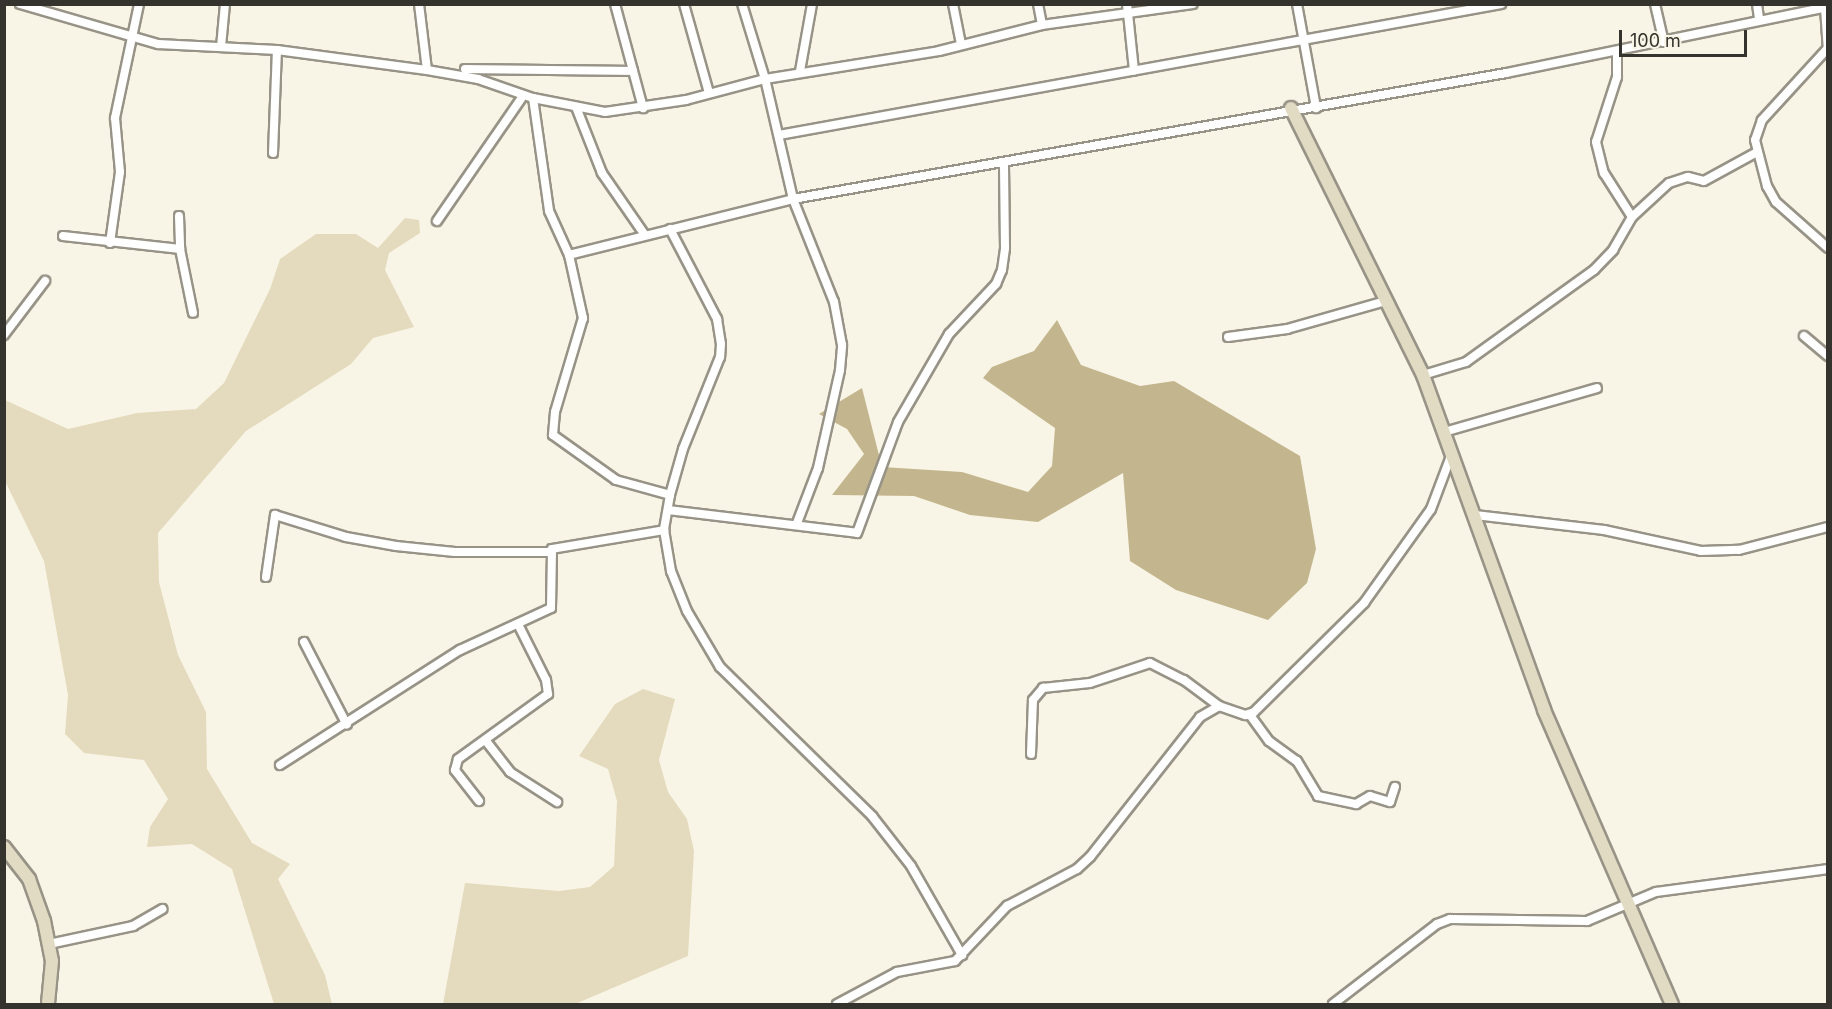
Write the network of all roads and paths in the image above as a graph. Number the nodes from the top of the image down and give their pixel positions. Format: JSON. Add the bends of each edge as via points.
{"nodes":[{"id":1,"x":20,"y":4,"type":"edge"},
{"id":2,"x":139,"y":4,"type":"edge"},
{"id":3,"x":225,"y":4,"type":"edge"},
{"id":4,"x":419,"y":4,"type":"edge"},
{"id":5,"x":615,"y":4,"type":"edge"},
{"id":6,"x":684,"y":4,"type":"edge"},
{"id":7,"x":742,"y":4,"type":"edge"},
{"id":8,"x":812,"y":4,"type":"edge"},
{"id":9,"x":953,"y":4,"type":"edge"},
{"id":10,"x":1038,"y":4,"type":"edge"},
{"id":11,"x":1127,"y":4,"type":"edge"},
{"id":12,"x":1193,"y":4,"type":"edge"},
{"id":13,"x":1297,"y":4,"type":"edge"},
{"id":14,"x":1501,"y":4,"type":"edge"},
{"id":15,"x":1655,"y":4,"type":"edge"},
{"id":16,"x":1757,"y":4,"type":"edge"},
{"id":17,"x":1826,"y":7,"type":"edge"},
{"id":18,"x":1129,"y":14,"type":"junction"},
{"id":19,"x":1759,"y":19,"type":"junction"},
{"id":20,"x":1042,"y":25,"type":"junction"},
{"id":21,"x":130,"y":38,"type":"junction"},
{"id":22,"x":1306,"y":39,"type":"junction"},
{"id":23,"x":1664,"y":42,"type":"junction"},
{"id":24,"x":961,"y":44,"type":"junction"},
{"id":25,"x":221,"y":47,"type":"junction"},
{"id":26,"x":1827,"y":47,"type":"edge"},
{"id":27,"x":277,"y":50,"type":"junction"},
{"id":28,"x":1617,"y":51,"type":"junction"},
{"id":29,"x":465,"y":69,"type":"dead end"},
{"id":30,"x":427,"y":70,"type":"junction"},
{"id":31,"x":1134,"y":70,"type":"junction"},
{"id":32,"x":633,"y":71,"type":"junction"},
{"id":33,"x":800,"y":71,"type":"junction"},
{"id":34,"x":765,"y":79,"type":"junction"},
{"id":35,"x":709,"y":93,"type":"junction"},
{"id":36,"x":523,"y":96,"type":"junction"},
{"id":37,"x":533,"y":98,"type":"junction"},
{"id":38,"x":576,"y":107,"type":"junction"},
{"id":39,"x":644,"y":108,"type":"junction"},
{"id":40,"x":1291,"y":108,"type":"junction"},
{"id":41,"x":1316,"y":108,"type":"junction"},
{"id":42,"x":779,"y":135,"type":"junction"},
{"id":43,"x":1757,"y":152,"type":"junction"},
{"id":44,"x":273,"y":153,"type":"dead end"},
{"id":45,"x":1004,"y":163,"type":"junction"},
{"id":46,"x":793,"y":199,"type":"junction"},
{"id":47,"x":179,"y":216,"type":"dead end"},
{"id":48,"x":1632,"y":217,"type":"junction"},
{"id":49,"x":437,"y":221,"type":"dead end"},
{"id":50,"x":670,"y":229,"type":"junction"},
{"id":51,"x":645,"y":235,"type":"junction"},
{"id":52,"x":63,"y":236,"type":"dead end"},
{"id":53,"x":110,"y":243,"type":"junction"},
{"id":54,"x":180,"y":249,"type":"junction"},
{"id":55,"x":1827,"y":249,"type":"edge"},
{"id":56,"x":569,"y":255,"type":"junction"},
{"id":57,"x":45,"y":281,"type":"dead end"},
{"id":58,"x":1386,"y":301,"type":"junction"},
{"id":59,"x":193,"y":313,"type":"dead end"},
{"id":60,"x":4,"y":335,"type":"edge"},
{"id":61,"x":1804,"y":336,"type":"dead end"},
{"id":62,"x":1228,"y":337,"type":"dead end"},
{"id":63,"x":1827,"y":356,"type":"edge"},
{"id":64,"x":1423,"y":375,"type":"junction"},
{"id":65,"x":1597,"y":388,"type":"dead end"},
{"id":66,"x":1444,"y":432,"type":"junction"},
{"id":67,"x":1451,"y":456,"type":"junction"},
{"id":68,"x":670,"y":495,"type":"junction"},
{"id":69,"x":668,"y":510,"type":"junction"},
{"id":70,"x":1475,"y":515,"type":"junction"},
{"id":71,"x":797,"y":523,"type":"junction"},
{"id":72,"x":1827,"y":527,"type":"edge"},
{"id":73,"x":664,"y":530,"type":"junction"},
{"id":74,"x":550,"y":552,"type":"junction"},
{"id":75,"x":266,"y":577,"type":"dead end"},
{"id":76,"x":518,"y":624,"type":"junction"},
{"id":77,"x":304,"y":642,"type":"dead end"},
{"id":78,"x":1219,"y":706,"type":"junction"},
{"id":79,"x":1250,"y":715,"type":"junction"},
{"id":80,"x":347,"y":725,"type":"junction"},
{"id":81,"x":486,"y":741,"type":"junction"},
{"id":82,"x":1031,"y":754,"type":"dead end"},
{"id":83,"x":280,"y":765,"type":"dead end"},
{"id":84,"x":1395,"y":787,"type":"dead end"},
{"id":85,"x":479,"y":801,"type":"dead end"},
{"id":86,"x":557,"y":802,"type":"dead end"},
{"id":87,"x":4,"y":847,"type":"edge"},
{"id":88,"x":1827,"y":869,"type":"edge"},
{"id":89,"x":1624,"y":902,"type":"junction"},
{"id":90,"x":163,"y":909,"type":"dead end"},
{"id":91,"x":49,"y":944,"type":"junction"},
{"id":92,"x":962,"y":955,"type":"junction"},
{"id":93,"x":47,"y":1004,"type":"edge"},
{"id":94,"x":837,"y":1005,"type":"edge"},
{"id":95,"x":1333,"y":1005,"type":"edge"},
{"id":96,"x":1672,"y":1005,"type":"edge"}],
"edges":[{"from":1,"to":21,"type":"street"},
{"from":2,"to":21,"type":"street"},
{"from":3,"to":25,"type":"street"},
{"from":4,"to":30,"type":"street"},
{"from":5,"to":32,"type":"street"},
{"from":6,"to":35,"type":"street"},
{"from":7,"to":34,"type":"street"},
{"from":8,"to":33,"type":"street"},
{"from":9,"to":24,"type":"street"},
{"from":10,"to":20,"type":"street"},
{"from":11,"to":18,"type":"street"},
{"from":12,"to":18,"type":"street"},
{"from":13,"to":22,"type":"street"},
{"from":14,"to":22,"type":"street"},
{"from":15,"to":23,"type":"street"},
{"from":16,"to":19,"type":"street"},
{"from":17,"to":19,"type":"street"},
{"from":17,"to":26,"type":"street"},
{"from":18,"to":20,"type":"street"},
{"from":18,"to":31,"type":"street"},
{"from":19,"to":23,"type":"street"},
{"from":20,"to":24,"type":"street"},
{"from":21,"to":25,"type":"street","via":[[184,47]]},
{"from":21,"to":53,"type":"street","via":[[115,118],[120,172]]},
{"from":22,"to":31,"type":"street"},
{"from":22,"to":41,"type":"street"},
{"from":23,"to":28,"type":"street"},
{"from":24,"to":33,"type":"street","via":[[939,51]]},
{"from":25,"to":27,"type":"street"},
{"from":26,"to":43,"type":"street","via":[[1761,120],[1756,130]]},
{"from":27,"to":30,"type":"street"},
{"from":27,"to":44,"type":"street"},
{"from":28,"to":41,"type":"street"},
{"from":28,"to":48,"type":"street","via":[[1617,77],[1596,142],[1604,173]]},
{"from":29,"to":32,"type":"street"},
{"from":30,"to":36,"type":"street","via":[[478,79]]},
{"from":31,"to":42,"type":"street"},
{"from":32,"to":39,"type":"street"},
{"from":33,"to":34,"type":"street"},
{"from":34,"to":35,"type":"street"},
{"from":34,"to":42,"type":"street"},
{"from":35,"to":39,"type":"street"},
{"from":36,"to":37,"type":"street"},
{"from":36,"to":49,"type":"street"},
{"from":37,"to":38,"type":"street"},
{"from":37,"to":56,"type":"street","via":[[549,211]]},
{"from":38,"to":39,"type":"street","via":[[605,112]]},
{"from":38,"to":51,"type":"street","via":[[602,173]]},
{"from":40,"to":41,"type":"street"},
{"from":40,"to":45,"type":"street"},
{"from":40,"to":58,"type":"street"},
{"from":42,"to":46,"type":"street"},
{"from":43,"to":48,"type":"street","via":[[1704,181],[1688,177],[1669,183]]},
{"from":43,"to":55,"type":"street","via":[[1776,201]]},
{"from":45,"to":46,"type":"street"},
{"from":45,"to":71,"type":"street","via":[[1002,270],[996,284],[949,334],[898,422],[860,529],[853,533]]},
{"from":46,"to":50,"type":"street"},
{"from":46,"to":71,"type":"street","via":[[834,302],[842,345],[818,468]]},
{"from":47,"to":54,"type":"street"},
{"from":48,"to":64,"type":"street","via":[[1613,250],[1594,270],[1534,316],[1466,362]]},
{"from":50,"to":51,"type":"street"},
{"from":50,"to":68,"type":"street","via":[[717,319],[721,344],[720,357]]},
{"from":51,"to":56,"type":"street"},
{"from":52,"to":53,"type":"street"},
{"from":53,"to":54,"type":"street"},
{"from":54,"to":59,"type":"street"},
{"from":56,"to":68,"type":"street","via":[[584,318],[555,412],[553,435],[616,480]]},
{"from":57,"to":60,"type":"street"},
{"from":58,"to":62,"type":"street","via":[[1298,327]]},
{"from":58,"to":64,"type":"street"},
{"from":61,"to":63,"type":"street"},
{"from":64,"to":66,"type":"street"},
{"from":65,"to":66,"type":"street"},
{"from":66,"to":67,"type":"street"},
{"from":67,"to":70,"type":"street"},
{"from":67,"to":79,"type":"street","via":[[1431,509],[1364,603]]},
{"from":68,"to":69,"type":"street"},
{"from":69,"to":71,"type":"street"},
{"from":69,"to":73,"type":"street"},
{"from":70,"to":72,"type":"street","via":[[1604,530],[1701,551],[1739,550]]},
{"from":70,"to":89,"type":"street","via":[[1544,710]]},
{"from":73,"to":74,"type":"street","via":[[558,546]]},
{"from":73,"to":92,"type":"street","via":[[671,571],[687,611],[720,667],[872,816],[911,866]]},
{"from":74,"to":75,"type":"street","via":[[454,552],[386,545],[276,515]]},
{"from":74,"to":76,"type":"street","via":[[551,608]]},
{"from":76,"to":80,"type":"street","via":[[452,654]]},
{"from":76,"to":81,"type":"street","via":[[546,680],[548,694]]},
{"from":77,"to":80,"type":"street"},
{"from":78,"to":79,"type":"street"},
{"from":78,"to":82,"type":"street","via":[[1184,680],[1150,663],[1090,683],[1043,688],[1033,700]]},
{"from":78,"to":92,"type":"street","via":[[1200,717],[1178,742],[1090,857],[1077,869],[1007,906]]},
{"from":79,"to":84,"type":"street","via":[[1269,741],[1297,761],[1318,796],[1356,804],[1370,796],[1390,802]]},
{"from":80,"to":83,"type":"street"},
{"from":81,"to":85,"type":"street","via":[[455,764],[455,770]]},
{"from":81,"to":86,"type":"street","via":[[510,771]]},
{"from":87,"to":91,"type":"street","via":[[29,879]]},
{"from":88,"to":89,"type":"street","via":[[1656,892]]},
{"from":89,"to":95,"type":"street","via":[[1579,922],[1471,917],[1437,924]]},
{"from":89,"to":96,"type":"street"},
{"from":90,"to":91,"type":"street","via":[[133,926]]},
{"from":91,"to":93,"type":"street","via":[[52,961]]},
{"from":92,"to":94,"type":"street","via":[[949,963],[897,972]]}]}
